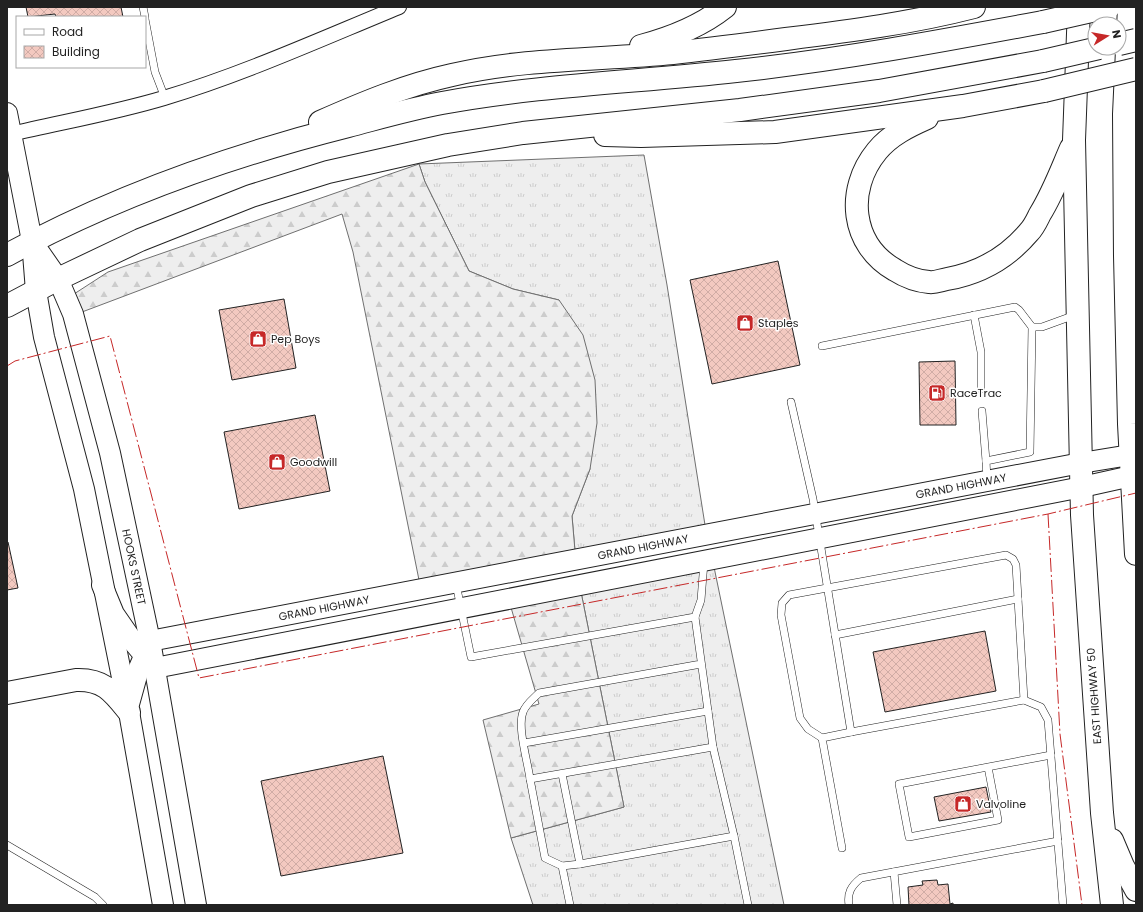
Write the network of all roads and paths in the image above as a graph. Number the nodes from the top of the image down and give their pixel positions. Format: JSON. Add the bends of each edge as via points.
{"nodes":[{"id":1,"x":399,"y":7,"type":"edge"},
{"id":2,"x":725,"y":7,"type":"edge"},
{"id":3,"x":974,"y":7,"type":"edge"},
{"id":4,"x":1078,"y":7,"type":"edge"},
{"id":5,"x":1109,"y":7,"type":"edge"},
{"id":6,"x":1129,"y":7,"type":"edge"},
{"id":7,"x":146,"y":23,"type":"edge"},
{"id":8,"x":1087,"y":51,"type":"edge"},
{"id":9,"x":555,"y":61,"type":"junction"},
{"id":10,"x":1131,"y":75,"type":"edge"},
{"id":11,"x":165,"y":98,"type":"junction"},
{"id":12,"x":1136,"y":102,"type":"edge"},
{"id":13,"x":963,"y":106,"type":"junction"},
{"id":14,"x":7,"y":113,"type":"edge"},
{"id":15,"x":523,"y":133,"type":"junction"},
{"id":16,"x":11,"y":134,"type":"junction"},
{"id":17,"x":1074,"y":140,"type":"junction"},
{"id":18,"x":238,"y":157,"type":"junction"},
{"id":19,"x":32,"y":241,"type":"junction"},
{"id":20,"x":7,"y":255,"type":"edge"},
{"id":21,"x":58,"y":279,"type":"junction"},
{"id":22,"x":1131,"y":281,"type":"edge"},
{"id":23,"x":36,"y":291,"type":"junction"},
{"id":24,"x":7,"y":306,"type":"edge"},
{"id":25,"x":1078,"y":313,"type":"junction"},
{"id":26,"x":974,"y":315,"type":"junction"},
{"id":27,"x":1032,"y":327,"type":"junction"},
{"id":28,"x":822,"y":346,"type":"dead end"},
{"id":29,"x":1132,"y":353,"type":"edge"},
{"id":30,"x":981,"y":389,"type":"dead end"},
{"id":31,"x":792,"y":402,"type":"dead end"},
{"id":32,"x":982,"y":412,"type":"dead end"},
{"id":33,"x":986,"y":461,"type":"junction"},
{"id":34,"x":1081,"y":463,"type":"junction"},
{"id":35,"x":1134,"y":465,"type":"edge"},
{"id":36,"x":987,"y":481,"type":"junction"},
{"id":37,"x":1082,"y":487,"type":"junction"},
{"id":38,"x":815,"y":514,"type":"junction"},
{"id":39,"x":819,"y":538,"type":"junction"},
{"id":40,"x":1136,"y":554,"type":"edge"},
{"id":41,"x":704,"y":560,"type":"junction"},
{"id":42,"x":456,"y":583,"type":"junction"},
{"id":43,"x":102,"y":585,"type":"junction"},
{"id":44,"x":827,"y":587,"type":"junction"},
{"id":45,"x":1018,"y":599,"type":"junction"},
{"id":46,"x":461,"y":608,"type":"junction"},
{"id":47,"x":695,"y":617,"type":"junction"},
{"id":48,"x":835,"y":634,"type":"junction"},
{"id":49,"x":150,"y":655,"type":"junction"},
{"id":50,"x":701,"y":664,"type":"junction"},
{"id":51,"x":7,"y":693,"type":"edge"},
{"id":52,"x":1024,"y":700,"type":"junction"},
{"id":53,"x":708,"y":711,"type":"junction"},
{"id":54,"x":129,"y":712,"type":"junction"},
{"id":55,"x":851,"y":732,"type":"junction"},
{"id":56,"x":822,"y":738,"type":"junction"},
{"id":57,"x":524,"y":744,"type":"junction"},
{"id":58,"x":713,"y":747,"type":"junction"},
{"id":59,"x":1051,"y":755,"type":"junction"},
{"id":60,"x":988,"y":767,"type":"junction"},
{"id":61,"x":562,"y":774,"type":"junction"},
{"id":62,"x":530,"y":779,"type":"junction"},
{"id":63,"x":1102,"y":813,"type":"junction"},
{"id":64,"x":734,"y":836,"type":"junction"},
{"id":65,"x":1058,"y":841,"type":"junction"},
{"id":66,"x":7,"y":845,"type":"edge"},
{"id":67,"x":842,"y":848,"type":"dead end"},
{"id":68,"x":580,"y":864,"type":"junction"},
{"id":69,"x":562,"y":866,"type":"junction"},
{"id":70,"x":894,"y":872,"type":"junction"},
{"id":71,"x":1136,"y":890,"type":"edge"},
{"id":72,"x":103,"y":905,"type":"edge"},
{"id":73,"x":163,"y":905,"type":"edge"},
{"id":74,"x":196,"y":905,"type":"edge"},
{"id":75,"x":570,"y":905,"type":"edge"},
{"id":76,"x":748,"y":905,"type":"edge"},
{"id":77,"x":849,"y":905,"type":"edge"},
{"id":78,"x":897,"y":905,"type":"edge"},
{"id":79,"x":1063,"y":905,"type":"edge"},
{"id":80,"x":1112,"y":905,"type":"edge"}],
"edges":[{"from":1,"to":11,"type":"street","via":[[244,70]]},
{"from":2,"to":9,"type":"highway","via":[[710,19],[672,37],[641,46]]},
{"from":3,"to":9,"type":"highway","via":[[930,19],[839,32],[673,53]]},
{"from":4,"to":17,"type":"highway","name":"EAST HIGHWAY 50"},
{"from":5,"to":18,"type":"highway","bridge":true,"via":[[1043,22],[871,53],[737,71],[546,88],[442,103],[284,142]]},
{"from":6,"to":10,"type":"highway"},
{"from":7,"to":11,"type":"lane","via":[[155,72]]},
{"from":8,"to":15,"type":"highway","bridge":true,"via":[[878,92],[740,110]]},
{"from":9,"to":18,"type":"highway","via":[[454,74],[412,86],[365,102]]},
{"from":10,"to":12,"type":"highway"},
{"from":10,"to":13,"type":"highway","bridge":true},
{"from":10,"to":22,"type":"highway","via":[[1124,114]]},
{"from":11,"to":16,"type":"street"},
{"from":13,"to":15,"type":"highway","via":[[775,132],[641,136]]},
{"from":13,"to":17,"type":"highway","via":[[928,117],[898,132],[877,150],[863,173],[857,197],[858,225],[867,245],[886,265],[910,279],[930,282],[968,276],[995,263],[1030,232],[1053,192]]},
{"from":14,"to":16,"type":"street","name":"HOOKS STREET"},
{"from":15,"to":21,"type":"highway","via":[[448,145],[328,172],[251,196],[140,240]]},
{"from":16,"to":19,"type":"street","name":"HOOKS STREET"},
{"from":17,"to":25,"type":"highway","name":"EAST HIGHWAY 50"},
{"from":18,"to":19,"type":"highway","via":[[140,192]]},
{"from":19,"to":20,"type":"highway"},
{"from":19,"to":21,"type":"street","name":"HOOKS STREET"},
{"from":19,"to":23,"type":"street","name":"HOOKS STREET"},
{"from":21,"to":23,"type":"highway"},
{"from":21,"to":49,"type":"street","name":"HOOKS STREET","via":[[73,314],[110,453]]},
{"from":22,"to":29,"type":"highway"},
{"from":23,"to":24,"type":"highway"},
{"from":23,"to":43,"type":"street","name":"HOOKS STREET","via":[[44,337],[84,489]]},
{"from":25,"to":27,"type":"lane","via":[[1042,327]]},
{"from":25,"to":34,"type":"highway","name":"EAST HIGHWAY 50"},
{"from":26,"to":27,"type":"lane","via":[[1014,307]]},
{"from":26,"to":28,"type":"lane"},
{"from":26,"to":30,"type":"lane","via":[[981,352]]},
{"from":27,"to":33,"type":"lane","via":[[1030,452]]},
{"from":29,"to":35,"type":"highway"},
{"from":31,"to":38,"type":"lane"},
{"from":32,"to":33,"type":"lane"},
{"from":33,"to":36,"type":"lane"},
{"from":34,"to":35,"type":"street","name":"GRAND HIGHWAY"},
{"from":34,"to":36,"type":"street","name":"GRAND HIGHWAY"},
{"from":34,"to":37,"type":"highway","name":"EAST HIGHWAY 50"},
{"from":35,"to":37,"type":"street"},
{"from":35,"to":40,"type":"highway"},
{"from":36,"to":38,"type":"street","name":"GRAND HIGHWAY"},
{"from":37,"to":39,"type":"street"},
{"from":37,"to":63,"type":"highway","name":"EAST HIGHWAY 50"},
{"from":38,"to":39,"type":"lane"},
{"from":38,"to":42,"type":"street","name":"GRAND HIGHWAY"},
{"from":39,"to":41,"type":"street"},
{"from":39,"to":44,"type":"lane"},
{"from":41,"to":46,"type":"street"},
{"from":41,"to":47,"type":"lane","via":[[701,600]]},
{"from":42,"to":46,"type":"lane"},
{"from":42,"to":49,"type":"street","name":"GRAND HIGHWAY"},
{"from":43,"to":49,"type":"street","via":[[114,614]]},
{"from":43,"to":54,"type":"street","name":"HOOKS STREET"},
{"from":44,"to":45,"type":"lane","via":[[1006,555],[1013,559],[1016,565]]},
{"from":44,"to":48,"type":"lane"},
{"from":44,"to":56,"type":"lane","via":[[789,595],[782,603],[781,615],[800,718],[808,729]]},
{"from":45,"to":48,"type":"lane"},
{"from":45,"to":52,"type":"lane"},
{"from":46,"to":47,"type":"lane","via":[[471,657]]},
{"from":46,"to":49,"type":"street"},
{"from":47,"to":50,"type":"lane"},
{"from":48,"to":55,"type":"lane"},
{"from":49,"to":54,"type":"street","via":[[139,668],[129,698]]},
{"from":49,"to":74,"type":"street","name":"HOOKS STREET"},
{"from":50,"to":53,"type":"lane"},
{"from":50,"to":57,"type":"lane","via":[[539,693],[522,713]]},
{"from":51,"to":54,"type":"highway","via":[[88,679],[108,688]]},
{"from":52,"to":55,"type":"lane"},
{"from":52,"to":59,"type":"lane","via":[[1041,707],[1045,712]]},
{"from":53,"to":57,"type":"lane"},
{"from":53,"to":58,"type":"lane"},
{"from":54,"to":73,"type":"street","name":"HOOKS STREET"},
{"from":55,"to":56,"type":"lane"},
{"from":56,"to":67,"type":"lane"},
{"from":57,"to":62,"type":"lane"},
{"from":58,"to":61,"type":"lane"},
{"from":58,"to":64,"type":"lane"},
{"from":59,"to":60,"type":"lane"},
{"from":59,"to":65,"type":"lane"},
{"from":60,"to":60,"type":"lane","via":[[998,820],[909,837],[899,784]]},
{"from":61,"to":62,"type":"lane"},
{"from":61,"to":68,"type":"lane"},
{"from":62,"to":69,"type":"lane","via":[[545,858]]},
{"from":63,"to":71,"type":"highway","via":[[1123,866]]},
{"from":63,"to":80,"type":"highway","name":"EAST HIGHWAY 50"},
{"from":64,"to":68,"type":"lane"},
{"from":64,"to":76,"type":"lane"},
{"from":65,"to":70,"type":"lane"},
{"from":65,"to":79,"type":"lane"},
{"from":66,"to":72,"type":"lane","via":[[95,897]]},
{"from":68,"to":69,"type":"lane"},
{"from":69,"to":75,"type":"lane"},
{"from":70,"to":77,"type":"lane","via":[[861,878],[852,885],[848,898]]},
{"from":70,"to":78,"type":"lane"}]}
